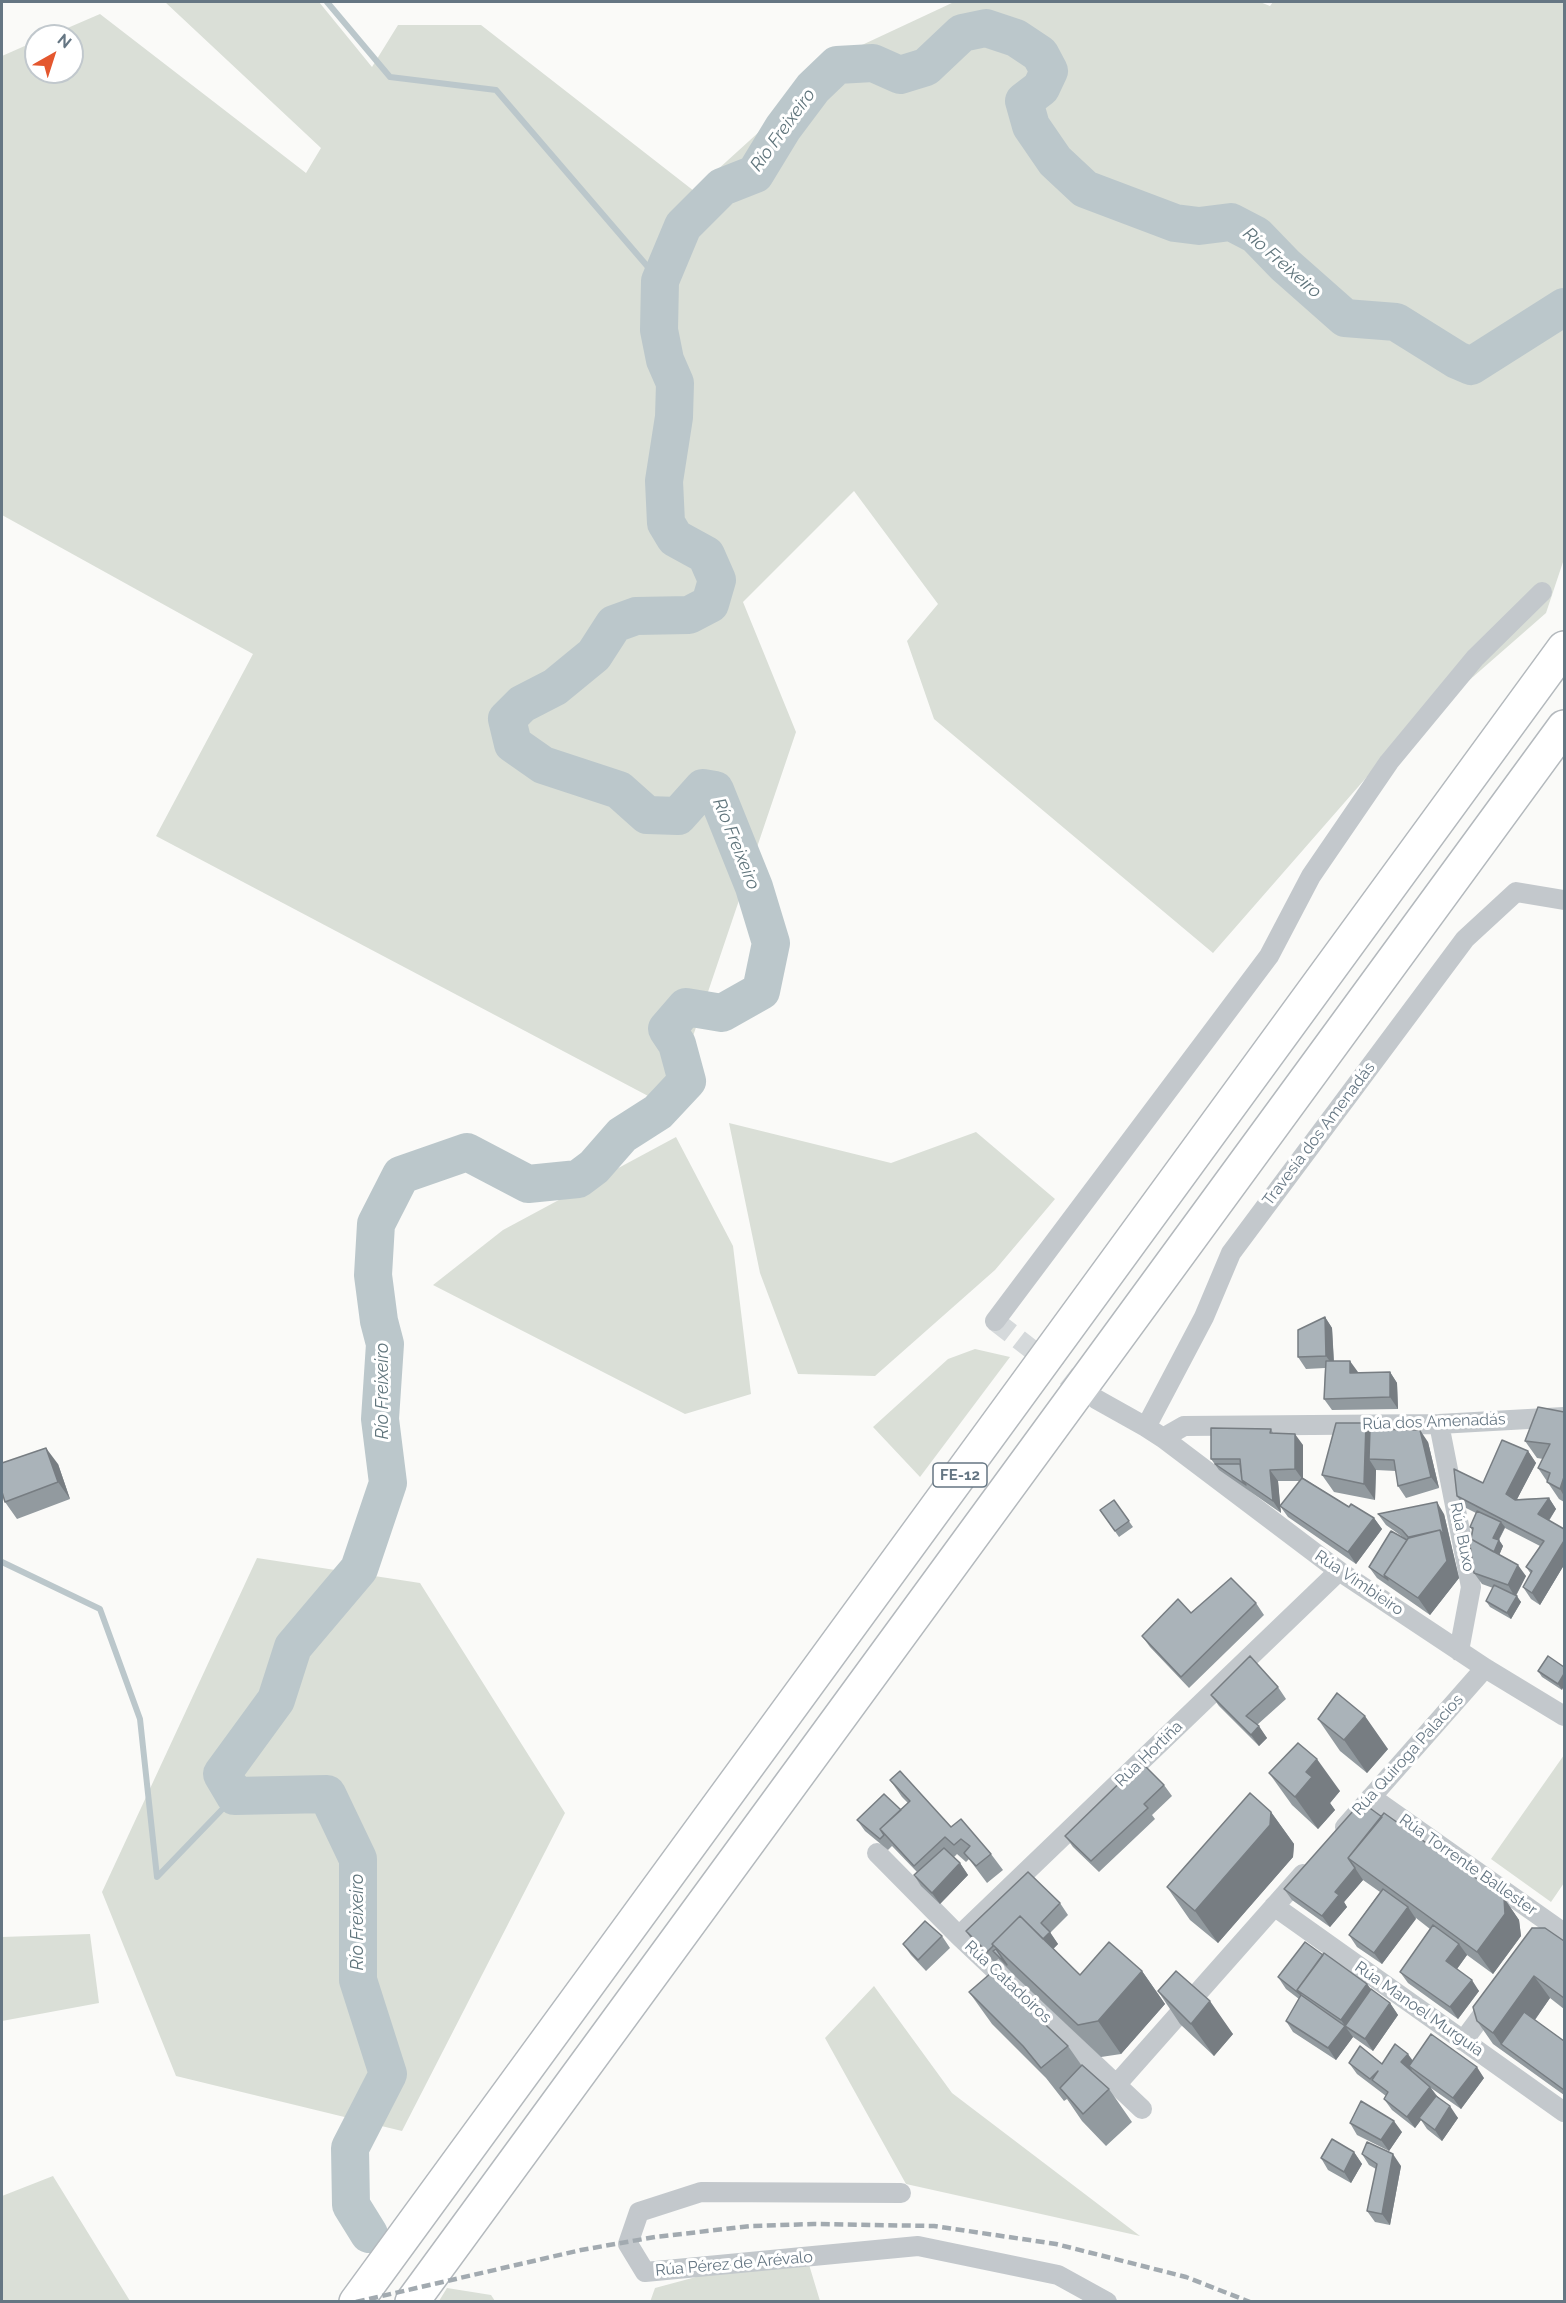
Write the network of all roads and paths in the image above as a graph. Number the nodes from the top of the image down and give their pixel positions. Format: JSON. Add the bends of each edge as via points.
{"nodes":[{"id":1,"x":1542,"y":592,"type":"dead end"},
{"id":2,"x":1564,"y":631,"type":"edge"},
{"id":3,"x":1564,"y":648,"type":"edge"},
{"id":4,"x":1564,"y":727,"type":"edge"},
{"id":5,"x":1457,"y":794,"type":"junction"},
{"id":6,"x":1564,"y":900,"type":"edge"},
{"id":7,"x":994,"y":1321,"type":"dead end"},
{"id":8,"x":1096,"y":1399,"type":"tunnel mouth"},
{"id":9,"x":1564,"y":1417,"type":"edge"},
{"id":10,"x":1439,"y":1424,"type":"junction"},
{"id":11,"x":1146,"y":1427,"type":"junction"},
{"id":12,"x":1163,"y":1438,"type":"junction"},
{"id":13,"x":1339,"y":1571,"type":"junction"},
{"id":14,"x":1459,"y":1651,"type":"junction"},
{"id":15,"x":1485,"y":1668,"type":"junction"},
{"id":16,"x":1564,"y":1716,"type":"edge"},
{"id":17,"x":1371,"y":1797,"type":"junction"},
{"id":18,"x":1334,"y":1839,"type":"edge"},
{"id":19,"x":877,"y":1853,"type":"dead end"},
{"id":20,"x":1312,"y":1864,"type":"edge"},
{"id":21,"x":1274,"y":1906,"type":"junction"},
{"id":22,"x":1557,"y":1928,"type":"edge"},
{"id":23,"x":959,"y":1936,"type":"junction"},
{"id":24,"x":1536,"y":1941,"type":"edge"},
{"id":25,"x":1503,"y":1986,"type":"edge"},
{"id":26,"x":1464,"y":2041,"type":"junction"},
{"id":27,"x":1116,"y":2085,"type":"junction"},
{"id":28,"x":1142,"y":2109,"type":"dead end"},
{"id":29,"x":1564,"y":2112,"type":"edge"},
{"id":30,"x":901,"y":2193,"type":"dead end"},
{"id":31,"x":356,"y":2301,"type":"edge"},
{"id":32,"x":412,"y":2301,"type":"edge"},
{"id":33,"x":1107,"y":2301,"type":"edge"}],
"edges":[{"from":1,"to":7,"type":"street","via":[[1475,658],[1389,762],[1311,876],[1269,956]]},
{"from":2,"to":5,"type":"highway"},
{"from":3,"to":5,"type":"highway","number":"FE-12"},
{"from":4,"to":32,"type":"highway","number":"FE-12"},
{"from":5,"to":31,"type":"highway","number":"FE-12"},
{"from":6,"to":11,"type":"street","name":"Travesía dos Amenadás","via":[[1516,892],[1465,939],[1231,1253],[1204,1317]]},
{"from":8,"to":11,"type":"street"},
{"from":9,"to":10,"type":"street","name":"Rúa dos Amenadás"},
{"from":10,"to":12,"type":"street","name":"Rúa dos Amenadás","via":[[1184,1426]]},
{"from":10,"to":14,"type":"street","name":"Rúa Buxo","via":[[1471,1587]]},
{"from":11,"to":12,"type":"street"},
{"from":12,"to":13,"type":"street","name":"Rúa Vimbieiro"},
{"from":13,"to":14,"type":"street","name":"Rúa Vimbieiro"},
{"from":13,"to":23,"type":"street","name":"Rúa Hortiña"},
{"from":14,"to":15,"type":"street","name":"Rúa Vimbieiro"},
{"from":15,"to":16,"type":"street","name":"Rúa Vimbieiro"},
{"from":15,"to":17,"type":"street","name":"Rúa Quiroga Palacios"},
{"from":17,"to":18,"type":"street","name":"Rúa Quiroga Palacios"},
{"from":17,"to":22,"type":"street","name":"Rúa Torrente Ballester"},
{"from":19,"to":23,"type":"street","name":"Rúa Catadoiros"},
{"from":20,"to":21,"type":"street"},
{"from":21,"to":26,"type":"street","name":"Rúa Manoel Murguía"},
{"from":21,"to":27,"type":"street"},
{"from":22,"to":24,"type":"street"},
{"from":23,"to":27,"type":"street","name":"Rúa Catadoiros"},
{"from":25,"to":26,"type":"street"},
{"from":26,"to":29,"type":"street","name":"Rúa Manoel Murguía"},
{"from":27,"to":28,"type":"street","name":"Rúa Catadoiros"},
{"from":30,"to":33,"type":"street","name":"Rúa Pérez de Arévalo","via":[[701,2192],[639,2212],[628,2244],[645,2272],[918,2246],[1058,2275]]}]}
